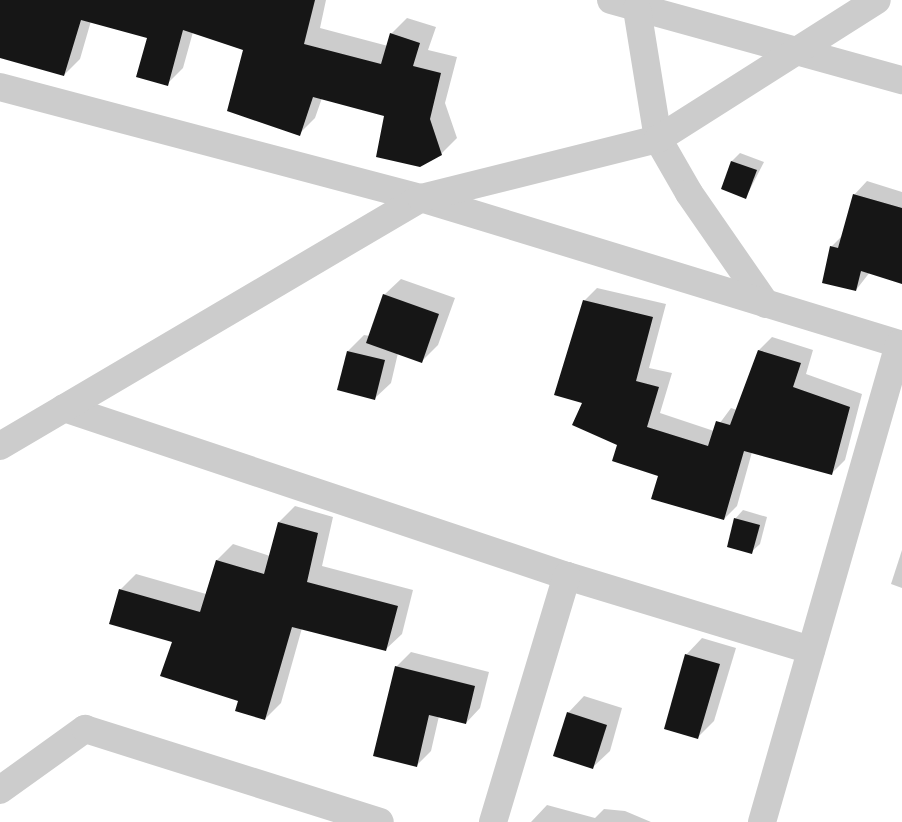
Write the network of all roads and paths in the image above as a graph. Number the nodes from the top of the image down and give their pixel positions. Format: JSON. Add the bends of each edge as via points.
{"nodes":[{"id":1,"x":611,"y":0,"type":"edge"},
{"id":2,"x":877,"y":0,"type":"edge"},
{"id":3,"x":637,"y":9,"type":"junction"},
{"id":4,"x":792,"y":50,"type":"junction"},
{"id":5,"x":902,"y":80,"type":"edge"},
{"id":6,"x":0,"y":87,"type":"edge"},
{"id":7,"x":658,"y":138,"type":"junction"},
{"id":8,"x":421,"y":198,"type":"junction"},
{"id":9,"x":766,"y":304,"type":"junction"},
{"id":10,"x":901,"y":345,"type":"edge"},
{"id":11,"x":64,"y":408,"type":"junction"},
{"id":12,"x":0,"y":446,"type":"edge"},
{"id":13,"x":567,"y":576,"type":"junction"},
{"id":14,"x":811,"y":650,"type":"junction"},
{"id":15,"x":0,"y":790,"type":"edge"},
{"id":16,"x":380,"y":822,"type":"edge"},
{"id":17,"x":494,"y":822,"type":"edge"},
{"id":18,"x":762,"y":822,"type":"edge"}],
"edges":[{"from":1,"to":3,"type":"street"},
{"from":2,"to":4,"type":"street"},
{"from":3,"to":4,"type":"street"},
{"from":3,"to":7,"type":"street"},
{"from":4,"to":5,"type":"street"},
{"from":4,"to":7,"type":"street"},
{"from":6,"to":8,"type":"street"},
{"from":7,"to":8,"type":"street"},
{"from":7,"to":9,"type":"street","via":[[689,193]]},
{"from":8,"to":9,"type":"street"},
{"from":8,"to":11,"type":"street"},
{"from":9,"to":10,"type":"street"},
{"from":10,"to":14,"type":"street"},
{"from":11,"to":12,"type":"street"},
{"from":11,"to":13,"type":"street"},
{"from":13,"to":14,"type":"street"},
{"from":13,"to":17,"type":"street"},
{"from":14,"to":18,"type":"street"},
{"from":15,"to":16,"type":"street","via":[[85,729]]}]}
